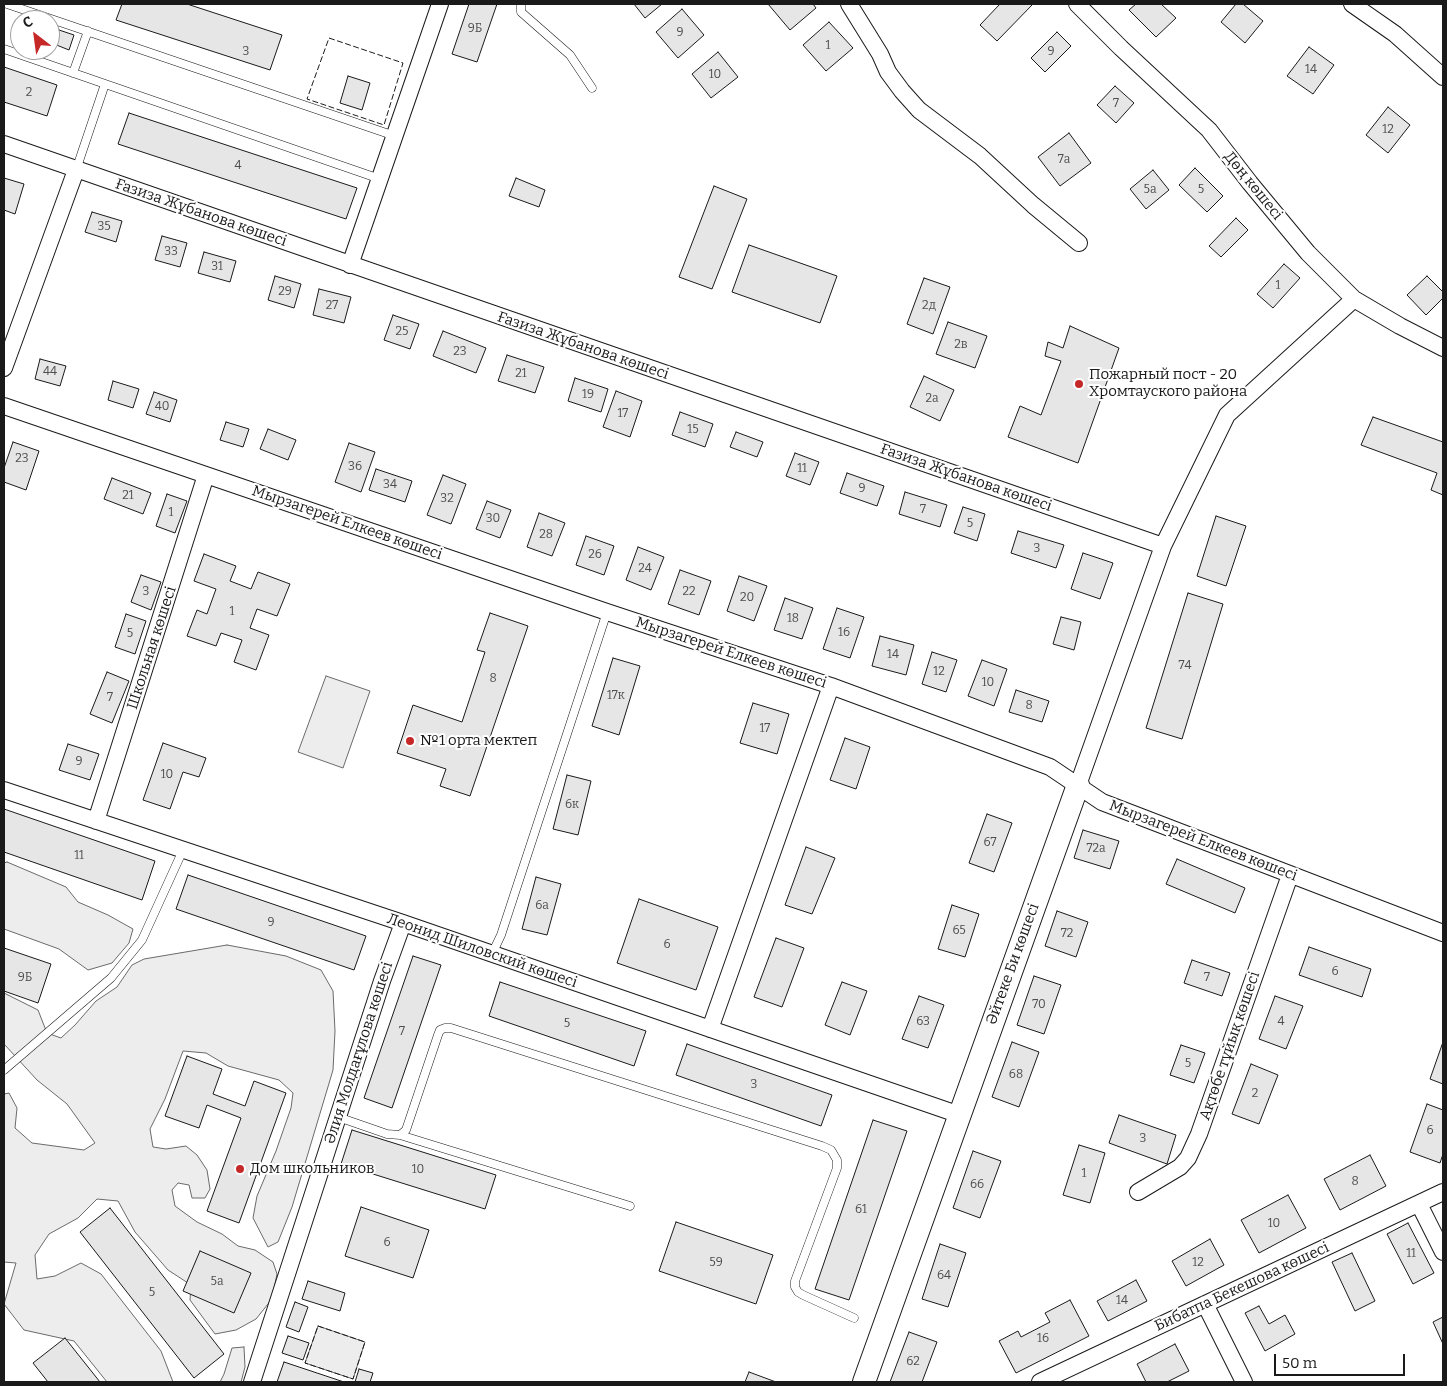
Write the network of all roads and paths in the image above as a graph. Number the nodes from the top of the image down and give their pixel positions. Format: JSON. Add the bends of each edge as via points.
{"nodes":[{"id":1,"x":7,"y":4,"type":"edge"},
{"id":2,"x":440,"y":4,"type":"edge"},
{"id":3,"x":521,"y":4,"type":"edge"},
{"id":4,"x":849,"y":4,"type":"edge"},
{"id":5,"x":1077,"y":4,"type":"edge"},
{"id":6,"x":1352,"y":4,"type":"edge"},
{"id":7,"x":88,"y":31,"type":"junction"},
{"id":8,"x":4,"y":49,"type":"edge"},
{"id":9,"x":73,"y":73,"type":"junction"},
{"id":10,"x":1443,"y":76,"type":"edge"},
{"id":11,"x":105,"y":84,"type":"junction"},
{"id":12,"x":592,"y":88,"type":"dead end"},
{"id":13,"x":395,"y":136,"type":"junction"},
{"id":14,"x":4,"y":144,"type":"edge"},
{"id":15,"x":76,"y":170,"type":"junction"},
{"id":16,"x":380,"y":179,"type":"junction"},
{"id":17,"x":1079,"y":243,"type":"dead end"},
{"id":18,"x":350,"y":265,"type":"junction"},
{"id":19,"x":1354,"y":300,"type":"junction"},
{"id":20,"x":1443,"y":348,"type":"edge"},
{"id":21,"x":4,"y":368,"type":"edge"},
{"id":22,"x":4,"y":406,"type":"edge"},
{"id":23,"x":206,"y":475,"type":"junction"},
{"id":24,"x":1163,"y":546,"type":"junction"},
{"id":25,"x":607,"y":612,"type":"junction"},
{"id":26,"x":831,"y":686,"type":"junction"},
{"id":27,"x":1078,"y":785,"type":"junction"},
{"id":28,"x":4,"y":790,"type":"edge"},
{"id":29,"x":96,"y":821,"type":"junction"},
{"id":30,"x":182,"y":850,"type":"junction"},
{"id":31,"x":1290,"y":875,"type":"junction"},
{"id":32,"x":403,"y":923,"type":"junction"},
{"id":33,"x":1443,"y":934,"type":"edge"},
{"id":34,"x":492,"y":954,"type":"junction"},
{"id":35,"x":710,"y":1029,"type":"junction"},
{"id":36,"x":4,"y":1070,"type":"edge"},
{"id":37,"x":960,"y":1115,"type":"junction"},
{"id":38,"x":338,"y":1117,"type":"junction"},
{"id":39,"x":400,"y":1136,"type":"junction"},
{"id":40,"x":1138,"y":1192,"type":"dead end"},
{"id":41,"x":1443,"y":1192,"type":"edge"},
{"id":42,"x":1419,"y":1204,"type":"junction"},
{"id":43,"x":630,"y":1206,"type":"dead end"},
{"id":44,"x":1443,"y":1252,"type":"edge"},
{"id":45,"x":1205,"y":1304,"type":"junction"},
{"id":46,"x":854,"y":1318,"type":"dead end"},
{"id":47,"x":252,"y":1382,"type":"edge"},
{"id":48,"x":864,"y":1382,"type":"edge"},
{"id":49,"x":1040,"y":1382,"type":"edge"},
{"id":50,"x":1244,"y":1382,"type":"edge"}],
"edges":[{"from":1,"to":7,"type":"lane"},
{"from":2,"to":13,"type":"street"},
{"from":3,"to":12,"type":"lane","via":[[521,12],[570,55]]},
{"from":4,"to":17,"type":"street","via":[[888,72],[919,110],[980,156]]},
{"from":5,"to":19,"type":"street","name":"Дөң көшесі","via":[[1209,130],[1303,247]]},
{"from":6,"to":10,"type":"street","via":[[1395,34]]},
{"from":7,"to":9,"type":"lane"},
{"from":7,"to":13,"type":"lane"},
{"from":8,"to":9,"type":"lane"},
{"from":9,"to":11,"type":"lane"},
{"from":11,"to":15,"type":"lane"},
{"from":11,"to":16,"type":"lane"},
{"from":13,"to":16,"type":"street"},
{"from":14,"to":15,"type":"street","name":"Ғазиза Жұбанова көшесі"},
{"from":15,"to":18,"type":"street","name":"Ғазиза Жұбанова көшесі"},
{"from":15,"to":21,"type":"street"},
{"from":16,"to":18,"type":"street"},
{"from":18,"to":24,"type":"street","name":"Ғазиза Жұбанова көшесі"},
{"from":19,"to":20,"type":"street","name":"Дөң көшесі"},
{"from":19,"to":24,"type":"street","name":"Әйтеке Би көшесі","via":[[1227,415]]},
{"from":22,"to":23,"type":"street","name":"Мырзагерей Елкеев көшесі"},
{"from":23,"to":25,"type":"street","name":"Мырзагерей Елкеев көшесі"},
{"from":23,"to":29,"type":"street","name":"Школьная көшесі"},
{"from":24,"to":27,"type":"street","name":"Әйтеке Би көшесі"},
{"from":25,"to":26,"type":"street","name":"Мырзагерей Елкеев көшесі"},
{"from":25,"to":34,"type":"lane"},
{"from":26,"to":27,"type":"street","name":"Мырзагерей Елкеев көшесі","via":[[1050,767]]},
{"from":26,"to":35,"type":"street"},
{"from":27,"to":31,"type":"street","name":"Мырзагерей Елкеев көшесі","via":[[1102,802]]},
{"from":27,"to":37,"type":"street","name":"Әйтеке Би көшесі"},
{"from":28,"to":29,"type":"street","name":"Леонид Шиловский көшесі"},
{"from":29,"to":30,"type":"street","name":"Леонид Шиловский көшесі"},
{"from":30,"to":32,"type":"street","name":"Леонид Шиловский көшесі"},
{"from":30,"to":36,"type":"lane","via":[[136,948],[111,978]]},
{"from":31,"to":33,"type":"street","name":"Мырзагерей Елкеев көшесі"},
{"from":31,"to":40,"type":"street","name":"Ақтөбе тұйық көшесі","via":[[1188,1158],[1180,1167]]},
{"from":32,"to":34,"type":"street","name":"Леонид Шиловский көшесі"},
{"from":32,"to":38,"type":"street","name":"Әлия Молдағұлова көшесі"},
{"from":34,"to":35,"type":"street","name":"Леонид Шиловский көшесі"},
{"from":35,"to":37,"type":"street","name":"Леонид Шиловский көшесі"},
{"from":37,"to":48,"type":"street","name":"Әйтеке Би көшесі"},
{"from":38,"to":39,"type":"lane"},
{"from":38,"to":47,"type":"street","name":"Әлия Молдағұлова көшесі"},
{"from":39,"to":43,"type":"lane"},
{"from":39,"to":46,"type":"lane","via":[[406,1130],[440,1030],[451,1028],[822,1146],[831,1150],[837,1160],[837,1168],[795,1287],[803,1295]]},
{"from":41,"to":42,"type":"street","name":"Бибатпа Бекешова көшесі"},
{"from":42,"to":44,"type":"street"},
{"from":42,"to":45,"type":"street","name":"Бибатпа Бекешова көшесі"},
{"from":45,"to":49,"type":"street","name":"Бибатпа Бекешова көшесі"},
{"from":45,"to":50,"type":"street"}]}
